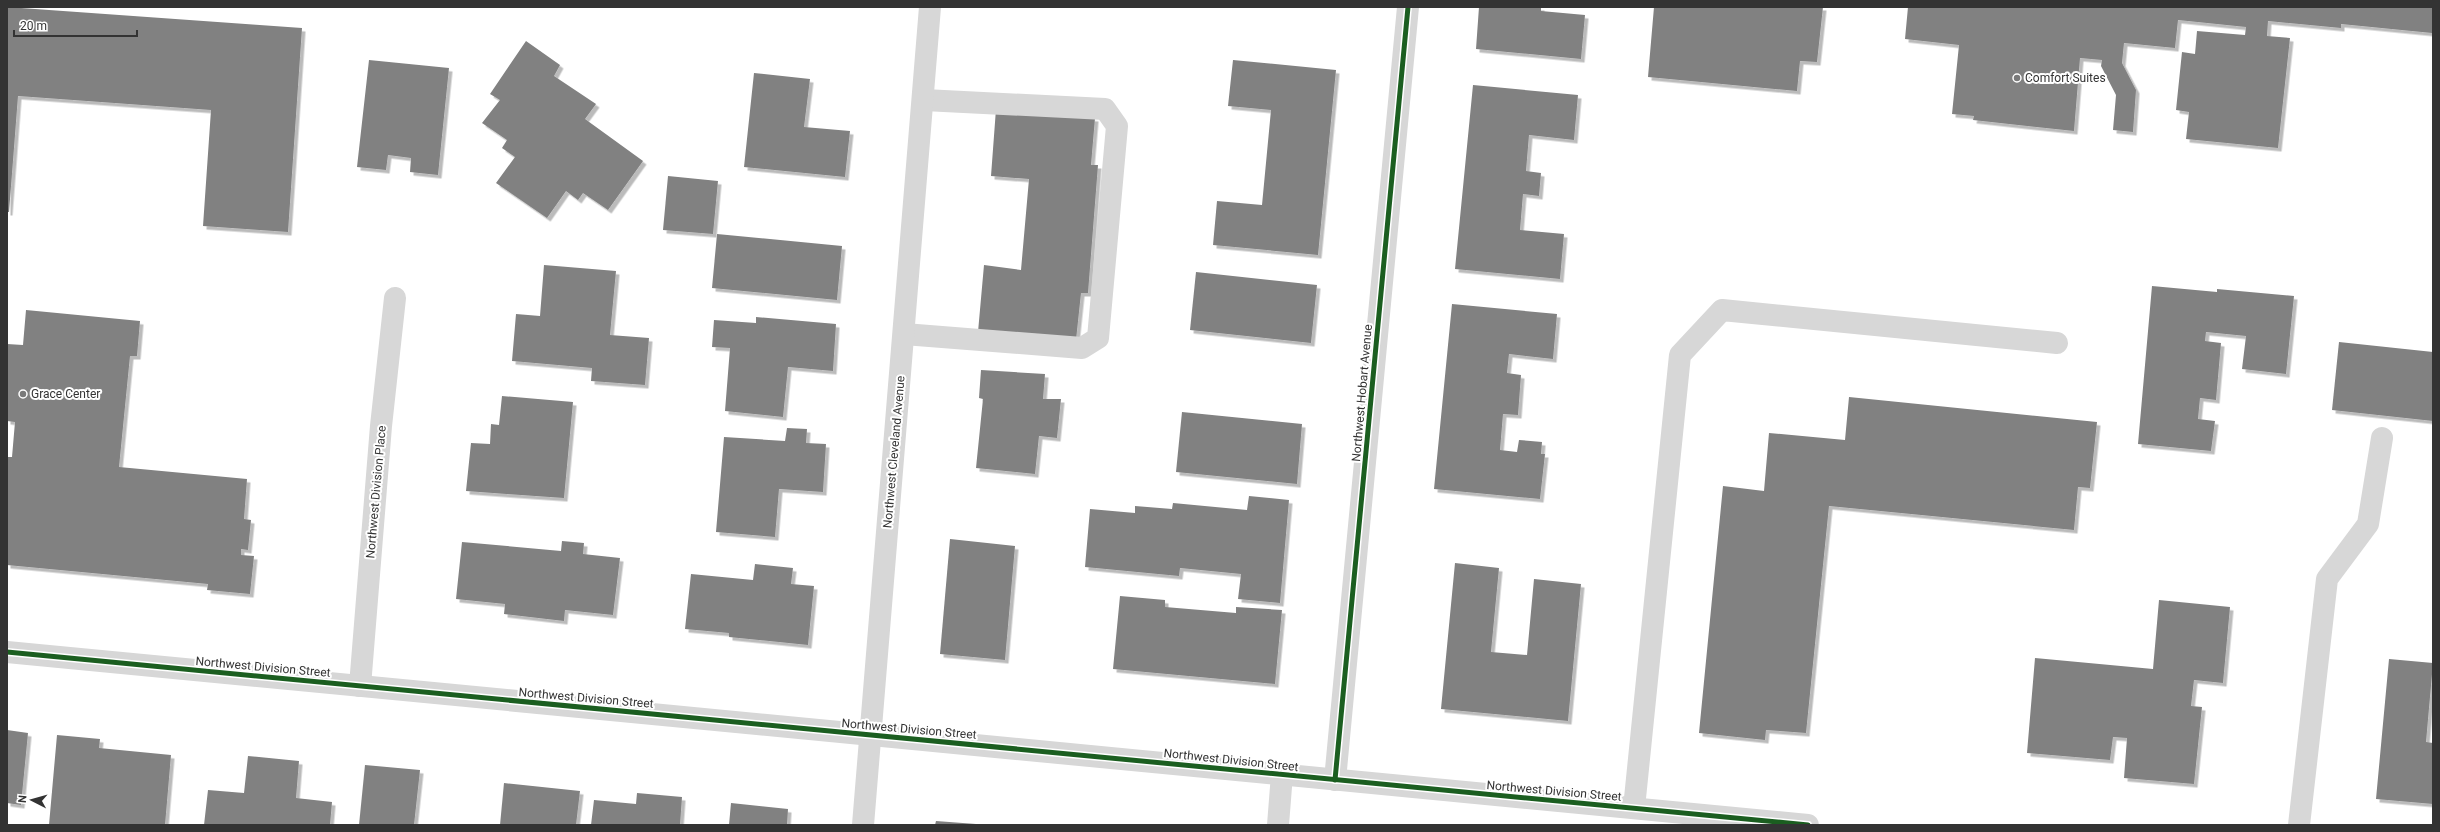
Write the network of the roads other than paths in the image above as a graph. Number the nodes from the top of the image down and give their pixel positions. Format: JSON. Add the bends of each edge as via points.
{"nodes":[{"id":1,"x":930,"y":7,"type":"edge"},
{"id":2,"x":1408,"y":7,"type":"edge"},
{"id":3,"x":925,"y":90,"type":"junction"},
{"id":4,"x":395,"y":298,"type":"dead end"},
{"id":5,"x":904,"y":334,"type":"junction"},
{"id":6,"x":2057,"y":343,"type":"dead end"},
{"id":7,"x":2382,"y":438,"type":"dead end"},
{"id":8,"x":7,"y":652,"type":"edge"},
{"id":9,"x":360,"y":686,"type":"junction"},
{"id":10,"x":870,"y":735,"type":"junction"},
{"id":11,"x":1282,"y":774,"type":"junction"},
{"id":12,"x":1335,"y":780,"type":"junction"},
{"id":13,"x":1634,"y":808,"type":"junction"},
{"id":14,"x":863,"y":825,"type":"edge"},
{"id":15,"x":1278,"y":825,"type":"edge"},
{"id":16,"x":1808,"y":825,"type":"edge"},
{"id":17,"x":2299,"y":825,"type":"edge"}],
"edges":[{"from":1,"to":3,"type":"street","name":"Northwest Cleveland Avenue"},
{"from":2,"to":12,"type":"street","name":"Northwest Hobart Avenue"},
{"from":3,"to":5,"type":"street","name":"Northwest Cleveland Avenue"},
{"from":3,"to":5,"type":"street","via":[[1105,109],[1118,126],[1098,338],[1082,348]]},
{"from":4,"to":9,"type":"street","name":"Northwest Division Place","via":[[381,426]]},
{"from":5,"to":10,"type":"street","name":"Northwest Cleveland Avenue"},
{"from":6,"to":13,"type":"street","via":[[1722,310],[1680,355]]},
{"from":7,"to":17,"type":"street","via":[[2368,524],[2328,579]]},
{"from":8,"to":9,"type":"street","name":"Northwest Division Street"},
{"from":9,"to":10,"type":"street","name":"Northwest Division Street"},
{"from":10,"to":11,"type":"street","name":"Northwest Division Street"},
{"from":10,"to":14,"type":"street","name":"Northwest Cleveland Avenue"},
{"from":11,"to":12,"type":"street","name":"Northwest Division Street"},
{"from":11,"to":15,"type":"street"},
{"from":12,"to":13,"type":"street","name":"Northwest Division Street"},
{"from":13,"to":16,"type":"street","name":"Northwest Division Street"}]}
